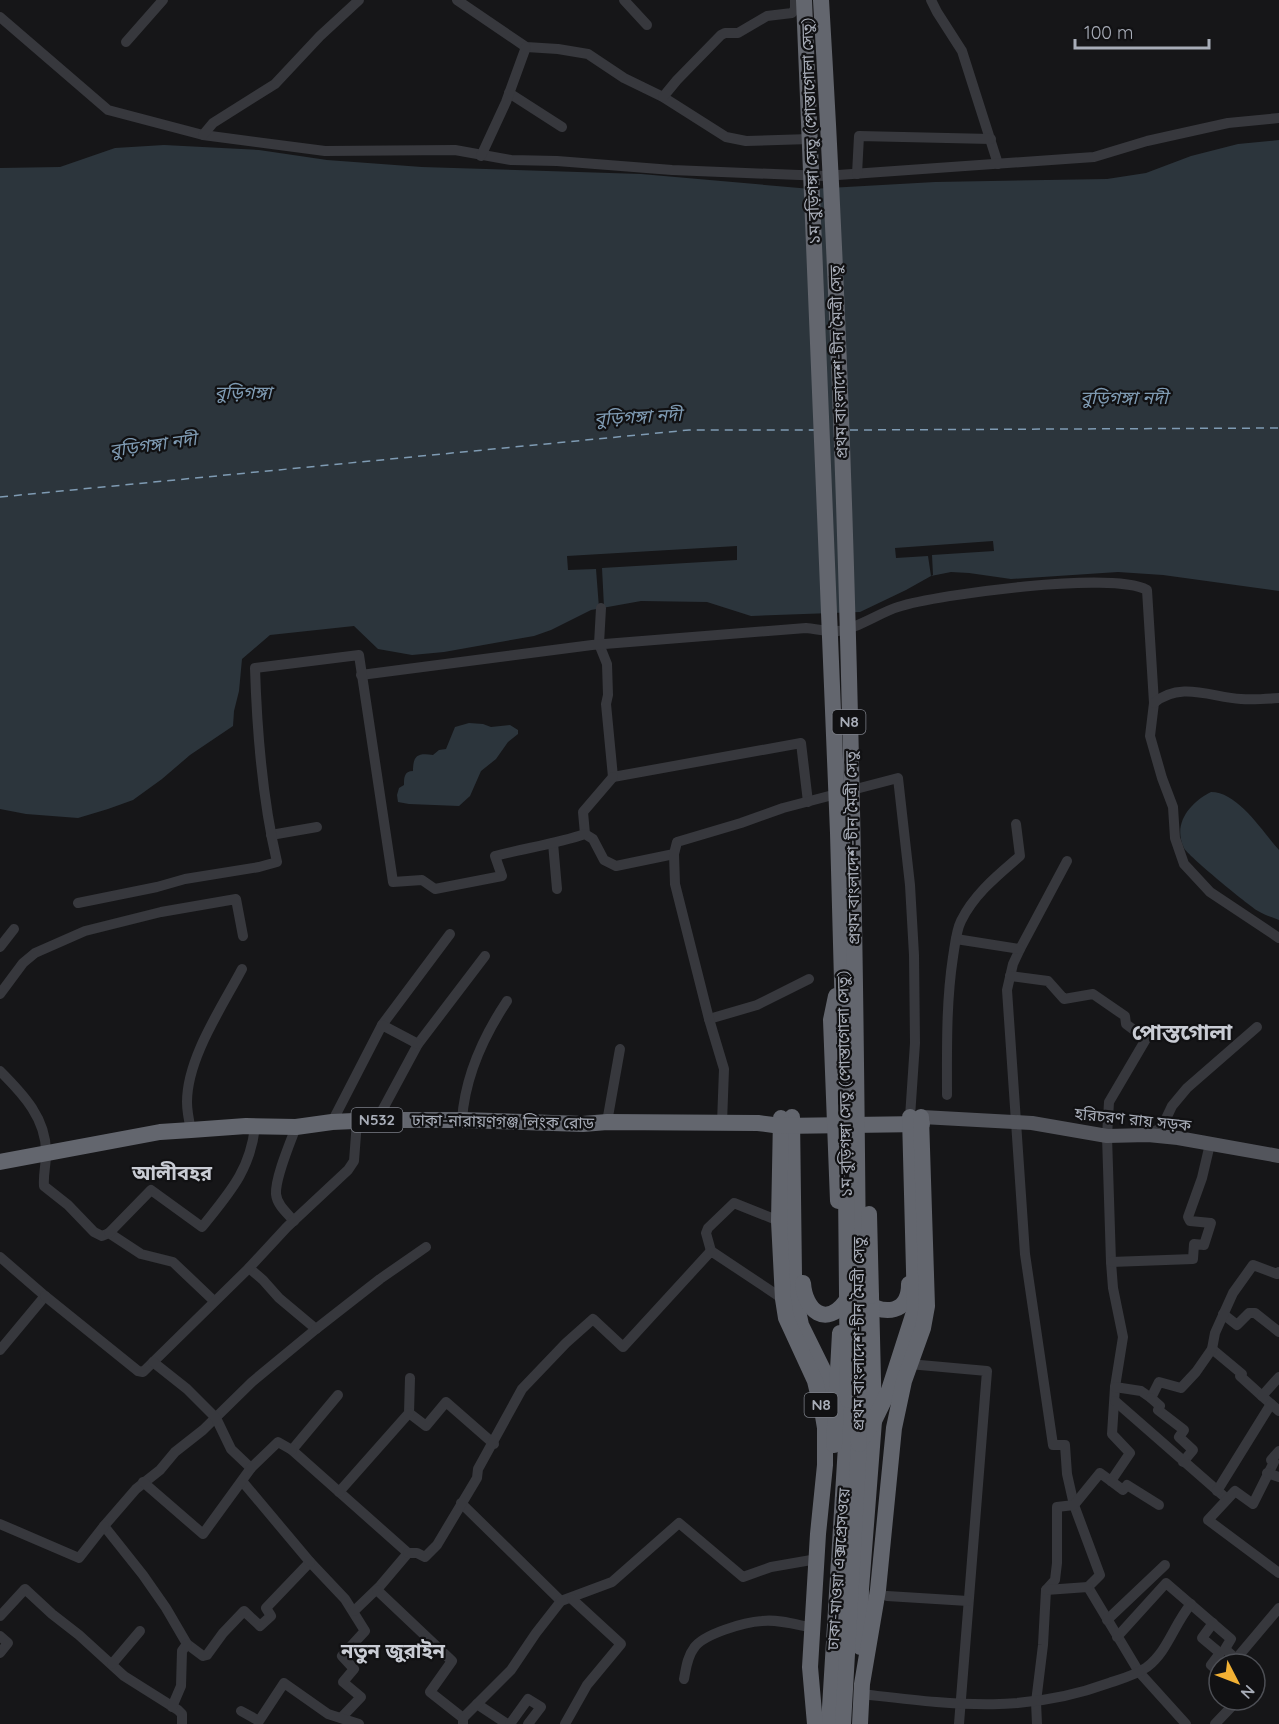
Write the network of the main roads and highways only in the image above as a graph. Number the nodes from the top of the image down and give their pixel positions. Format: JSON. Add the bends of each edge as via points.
{"nodes":[{"id":1,"x":804,"y":0,"type":"edge"},
{"id":2,"x":819,"y":0,"type":"edge"},
{"id":3,"x":848,"y":965,"type":"junction"},
{"id":4,"x":912,"y":1121,"type":"junction"},
{"id":5,"x":792,"y":1122,"type":"junction"},
{"id":6,"x":1279,"y":1156,"type":"edge"},
{"id":7,"x":0,"y":1162,"type":"edge"},
{"id":8,"x":855,"y":1301,"type":"junction"},
{"id":9,"x":837,"y":1398,"type":"junction"},
{"id":10,"x":848,"y":1413,"type":"junction"},
{"id":11,"x":874,"y":1421,"type":"junction"},
{"id":12,"x":859,"y":1444,"type":"junction"},
{"id":13,"x":861,"y":1689,"type":"junction"},
{"id":14,"x":814,"y":1697,"type":"junction"},
{"id":15,"x":814,"y":1724,"type":"edge"},
{"id":16,"x":829,"y":1724,"type":"edge"},
{"id":17,"x":843,"y":1724,"type":"edge"},
{"id":18,"x":860,"y":1724,"type":"edge"}],
"edges":[{"from":1,"to":3,"type":"highway","name":"১ম বুড়িগঙ্গা সেতু (পোস্তাগোলা সেতু)","number":"N8","bridge":true},
{"from":2,"to":3,"type":"highway","name":"প্রথম বাংলাদেশ-চীন মৈত্রী সেতু","number":"N8","bridge":true,"via":[[831,168],[846,584]]},
{"from":3,"to":8,"type":"highway","name":"১ম বুড়িগঙ্গা সেতু (পোস্তাগোলা সেতু)","number":"N8","bridge":true,"via":[[845,1118]]},
{"from":3,"to":8,"type":"highway","bridge":true,"via":[[865,1021]]},
{"from":4,"to":5,"type":"highway","name":"ঢাকা-নারায়ণগঞ্জ লিংক রোড","number":"N532"},
{"from":4,"to":6,"type":"main road","name":"হরিচরণ রায় সড়ক","via":[[948,1119],[1032,1124],[1107,1136],[1148,1135]]},
{"from":4,"to":8,"type":"highway","via":[[909,1289],[903,1303],[890,1311]]},
{"from":4,"to":11,"type":"highway","via":[[915,1309],[890,1390]]},
{"from":4,"to":13,"type":"highway","via":[[921,1151],[927,1306],[894,1428],[878,1590]]},
{"from":5,"to":7,"type":"highway","name":"ঢাকা-নারায়ণগঞ্জ লিংক রোড","number":"N532","via":[[332,1122],[160,1132]]},
{"from":5,"to":8,"type":"highway","via":[[804,1293],[809,1305],[828,1315]]},
{"from":5,"to":9,"type":"highway","via":[[795,1296],[801,1325]]},
{"from":5,"to":14,"type":"highway","number":"N8","via":[[779,1221],[783,1299],[786,1318],[815,1381],[822,1410],[825,1465],[810,1667]]},
{"from":8,"to":9,"type":"highway"},
{"from":8,"to":10,"type":"highway","name":"১ম বুড়িগঙ্গা সেতু (পোস্তাগোলা সেতু)","number":"N8","bridge":true},
{"from":8,"to":11,"type":"highway"},
{"from":8,"to":12,"type":"highway","name":"প্রথম বাংলাদেশ-চীন মৈত্রী সেতু","number":"N8","bridge":true},
{"from":9,"to":10,"type":"highway"},
{"from":9,"to":14,"type":"highway"},
{"from":10,"to":16,"type":"highway","name":"ঢাকা-মাওয়া এক্সপ্রেসওয়ে","number":"N8"},
{"from":11,"to":12,"type":"highway"},
{"from":11,"to":13,"type":"highway","via":[[861,1589]]},
{"from":12,"to":17,"type":"highway","name":"ঢাকা-মাওয়া এক্সপ্রেসওয়ে","number":"N8"},
{"from":13,"to":18,"type":"highway"},
{"from":14,"to":15,"type":"highway","number":"N8"}]}
